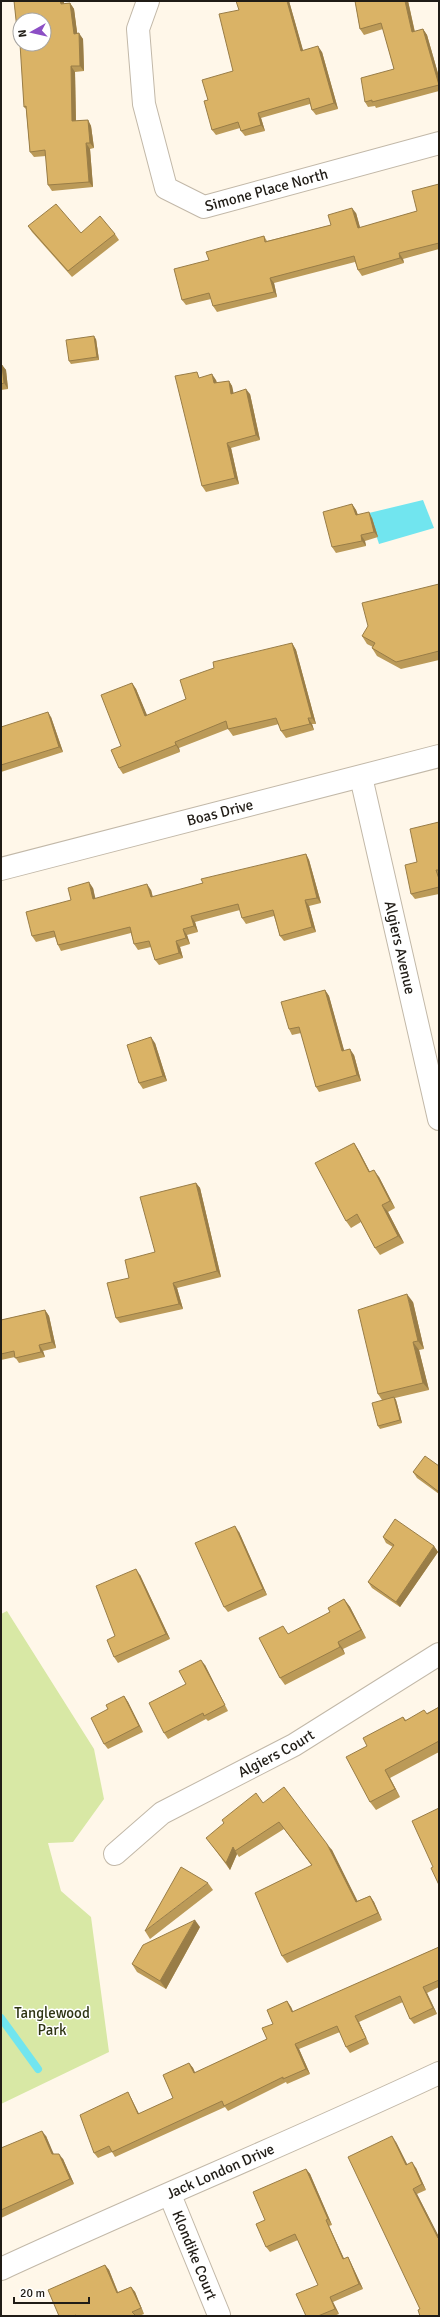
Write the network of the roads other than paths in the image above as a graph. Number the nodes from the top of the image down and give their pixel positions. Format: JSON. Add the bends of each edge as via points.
{"nodes":[{"id":1,"x":148,"y":1,"type":"edge"},
{"id":2,"x":439,"y":143,"type":"edge"},
{"id":3,"x":439,"y":756,"type":"edge"},
{"id":4,"x":361,"y":777,"type":"junction"},
{"id":5,"x":1,"y":869,"type":"edge"},
{"id":6,"x":439,"y":1119,"type":"edge"},
{"id":7,"x":439,"y":1654,"type":"edge"},
{"id":8,"x":115,"y":1854,"type":"dead end"},
{"id":9,"x":438,"y":2077,"type":"edge"},
{"id":10,"x":170,"y":2194,"type":"junction"},
{"id":11,"x":1,"y":2269,"type":"edge"},
{"id":12,"x":219,"y":2315,"type":"edge"}],
"edges":[{"from":1,"to":2,"type":"street","name":"Simone Place North","via":[[138,29],[144,104],[166,188],[204,207]]},
{"from":3,"to":4,"type":"street","name":"Boas Drive"},
{"from":4,"to":5,"type":"street","name":"Boas Drive"},
{"from":4,"to":6,"type":"street","name":"Algiers Avenue"},
{"from":7,"to":8,"type":"street","name":"Algiers Court","via":[[294,1745],[162,1813]]},
{"from":9,"to":10,"type":"street","name":"Jack London Drive"},
{"from":10,"to":11,"type":"street","name":"Jack London Drive"},
{"from":10,"to":12,"type":"street","name":"Klondike Court"}]}
